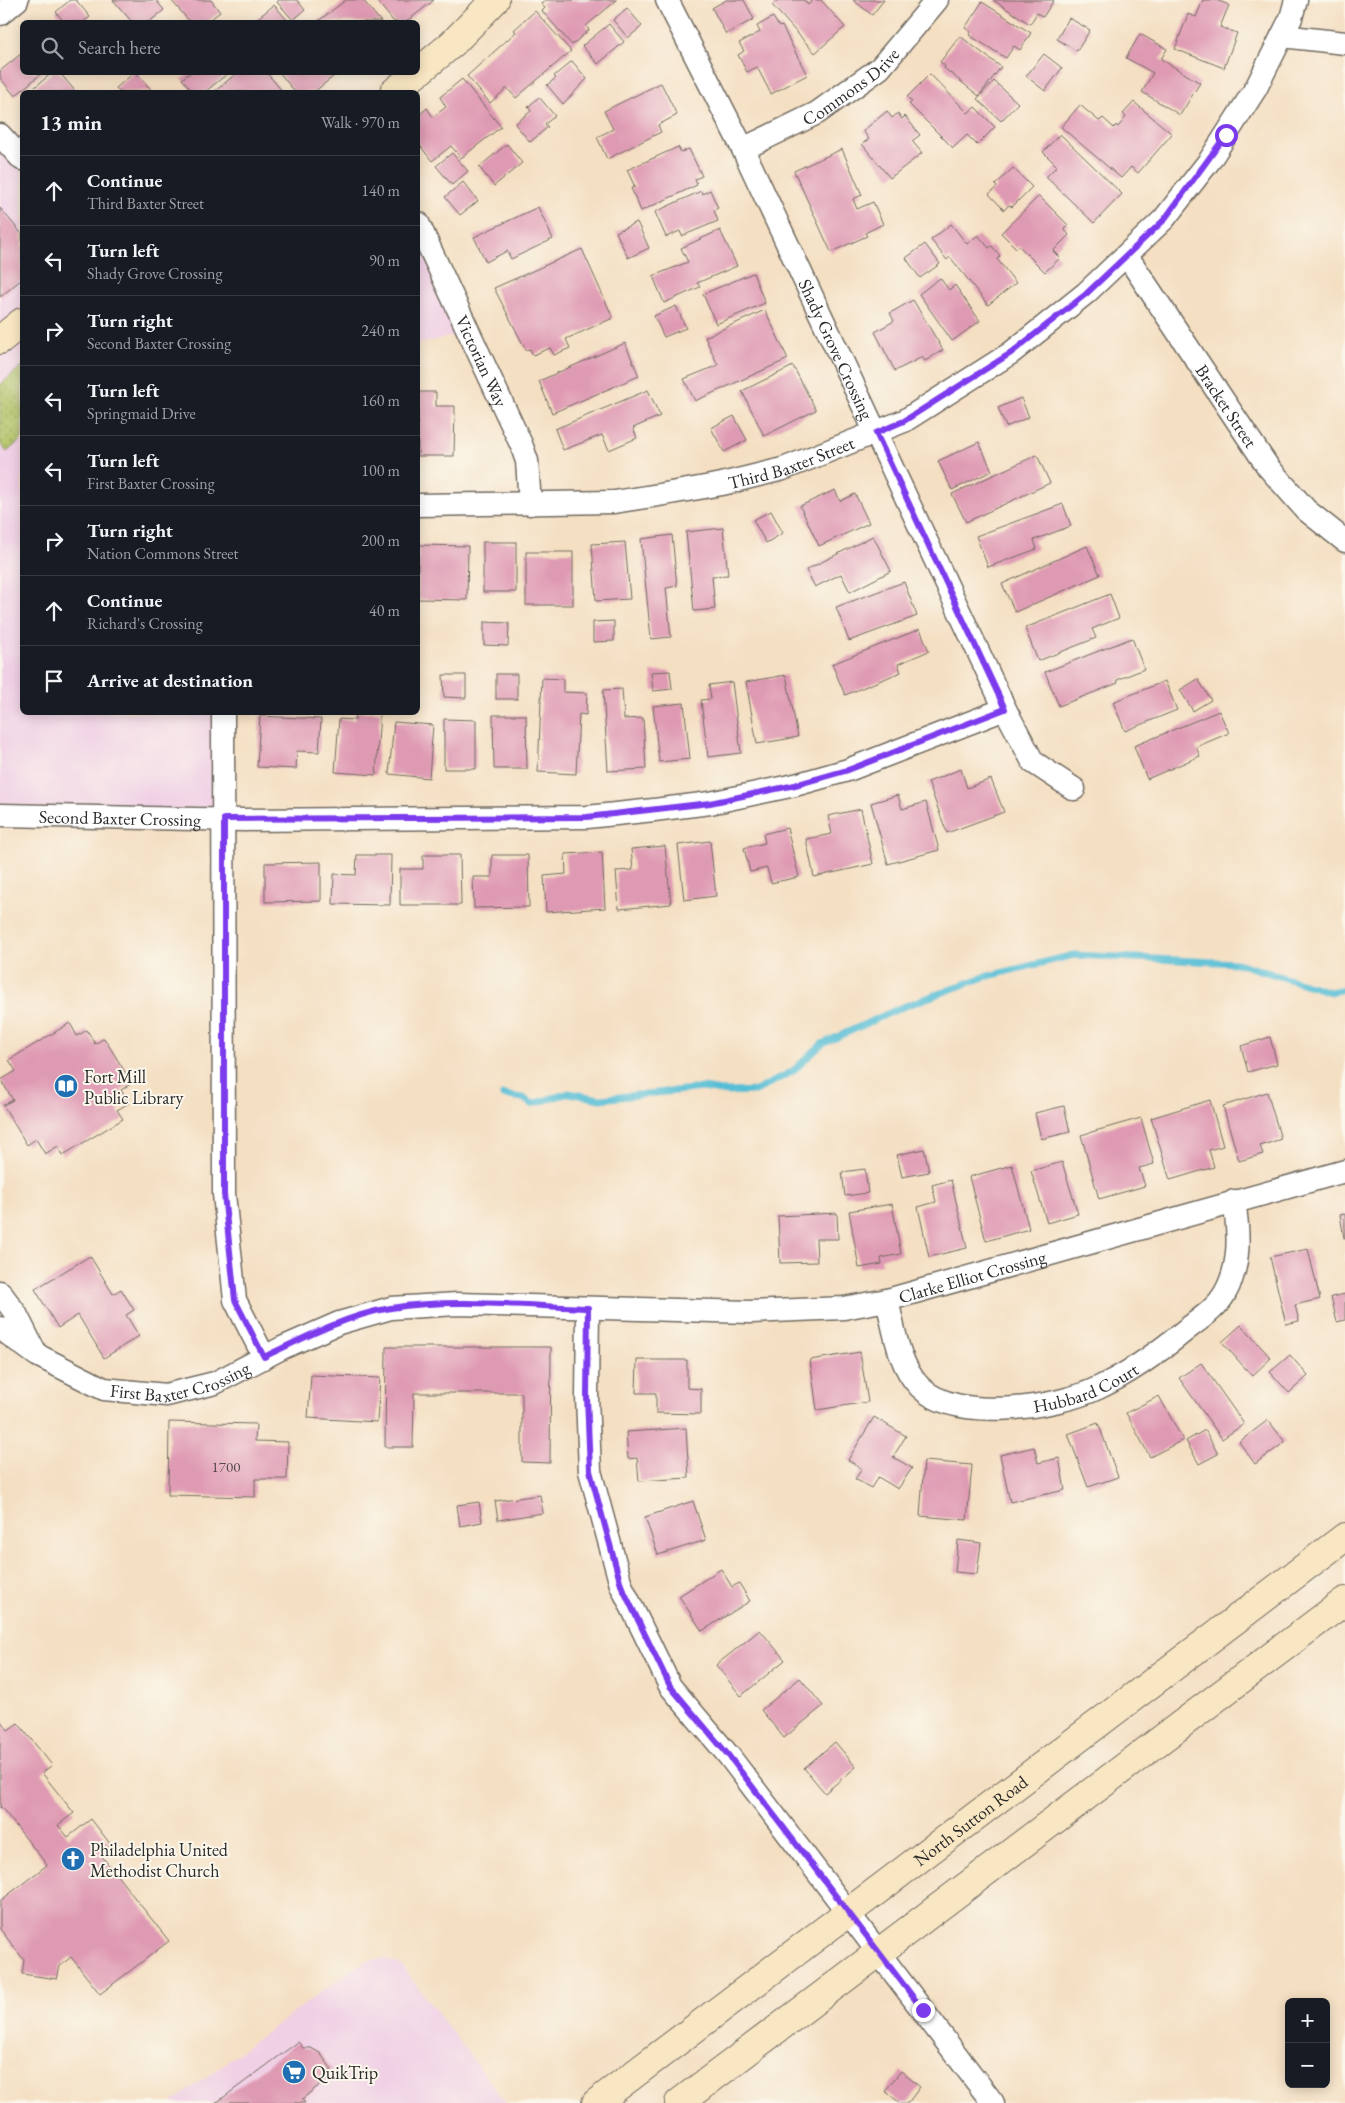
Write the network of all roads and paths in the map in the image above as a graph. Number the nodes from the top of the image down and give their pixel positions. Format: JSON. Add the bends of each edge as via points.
{"nodes":[{"id":1,"x":17,"y":0,"type":"edge"},
{"id":2,"x":495,"y":0,"type":"edge"},
{"id":3,"x":667,"y":0,"type":"edge"},
{"id":4,"x":937,"y":0,"type":"edge"},
{"id":5,"x":1296,"y":0,"type":"edge"},
{"id":6,"x":0,"y":14,"type":"edge"},
{"id":7,"x":1282,"y":36,"type":"junction"},
{"id":8,"x":1345,"y":43,"type":"edge"},
{"id":9,"x":420,"y":70,"type":"edge"},
{"id":10,"x":415,"y":75,"type":"edge"},
{"id":11,"x":396,"y":90,"type":"edge"},
{"id":12,"x":0,"y":135,"type":"edge"},
{"id":13,"x":743,"y":149,"type":"junction"},
{"id":14,"x":20,"y":158,"type":"edge"},
{"id":15,"x":420,"y":227,"type":"edge"},
{"id":16,"x":1127,"y":256,"type":"junction"},
{"id":17,"x":20,"y":324,"type":"edge"},
{"id":18,"x":0,"y":340,"type":"edge"},
{"id":19,"x":876,"y":433,"type":"junction"},
{"id":20,"x":530,"y":504,"type":"junction"},
{"id":21,"x":420,"y":505,"type":"edge"},
{"id":22,"x":1345,"y":541,"type":"edge"},
{"id":23,"x":1005,"y":709,"type":"junction"},
{"id":24,"x":222,"y":715,"type":"edge"},
{"id":25,"x":1074,"y":789,"type":"dead end"},
{"id":26,"x":0,"y":815,"type":"edge"},
{"id":27,"x":224,"y":819,"type":"junction"},
{"id":28,"x":1345,"y":1171,"type":"edge"},
{"id":29,"x":1234,"y":1201,"type":"junction"},
{"id":30,"x":0,"y":1292,"type":"edge"},
{"id":31,"x":887,"y":1300,"type":"junction"},
{"id":32,"x":588,"y":1308,"type":"junction"},
{"id":33,"x":0,"y":1328,"type":"edge"},
{"id":34,"x":37,"y":1355,"type":"junction"},
{"id":35,"x":264,"y":1357,"type":"junction"},
{"id":36,"x":1345,"y":1538,"type":"edge"},
{"id":37,"x":1345,"y":1601,"type":"edge"},
{"id":38,"x":849,"y":1913,"type":"junction"},
{"id":39,"x":880,"y":1953,"type":"junction"},
{"id":40,"x":596,"y":2103,"type":"edge"},
{"id":41,"x":679,"y":2103,"type":"edge"},
{"id":42,"x":993,"y":2103,"type":"edge"}],
"edges":[{"from":1,"to":6,"type":"street"},
{"from":2,"to":9,"type":"main road","via":[[452,44]]},
{"from":3,"to":13,"type":"street","name":"Shady Grove Crossing"},
{"from":4,"to":13,"type":"street","name":"Commons Drive","via":[[880,68],[817,113]]},
{"from":5,"to":7,"type":"street","name":"Third Baxter Street"},
{"from":7,"to":8,"type":"street"},
{"from":7,"to":16,"type":"street","name":"Third Baxter Street","via":[[1256,88],[1210,160],[1164,220]]},
{"from":10,"to":11,"type":"main road"},
{"from":12,"to":14,"type":"street"},
{"from":13,"to":19,"type":"street","name":"Shady Grove Crossing"},
{"from":15,"to":20,"type":"street","name":"Victorian Way","via":[[522,444],[527,461]]},
{"from":16,"to":19,"type":"street","name":"Third Baxter Street","via":[[1086,294],[1011,353],[912,417]]},
{"from":16,"to":22,"type":"street","name":"Bracket Street","via":[[1268,467],[1306,510]]},
{"from":17,"to":18,"type":"main road"},
{"from":19,"to":20,"type":"street","name":"Third Baxter Street","via":[[783,469],[722,484],[614,502]]},
{"from":19,"to":23,"type":"street","name":"Shady Grove Crossing"},
{"from":20,"to":21,"type":"street","name":"Third Baxter Street"},
{"from":23,"to":25,"type":"street","name":"Shady Grove Crossing","via":[[1033,762]]},
{"from":23,"to":27,"type":"street","name":"Second Baxter Crossing","via":[[848,770],[710,803],[587,817]]},
{"from":24,"to":27,"type":"street"},
{"from":26,"to":27,"type":"street","name":"Second Baxter Crossing"},
{"from":27,"to":35,"type":"street","via":[[224,1194],[235,1300]]},
{"from":28,"to":29,"type":"street","name":"Clarke Elliot Crossing"},
{"from":29,"to":31,"type":"street","name":"Clarke Elliot Crossing"},
{"from":29,"to":31,"type":"street","name":"Hubbard Court","via":[[1238,1254],[1230,1283],[1220,1301],[1154,1355],[1120,1377],[1068,1399],[1008,1408],[982,1408],[955,1406],[932,1396],[919,1387],[902,1358]]},
{"from":30,"to":34,"type":"street","via":[[16,1314]]},
{"from":31,"to":32,"type":"street","name":"Clarke Elliot Crossing","via":[[844,1308],[750,1312]]},
{"from":32,"to":35,"type":"street","name":"First Baxter Crossing","via":[[457,1304],[391,1308],[339,1323]]},
{"from":32,"to":38,"type":"street","via":[[590,1471],[621,1585],[670,1686],[729,1756]]},
{"from":33,"to":34,"type":"street","name":"First Baxter Crossing"},
{"from":34,"to":35,"type":"street","name":"First Baxter Crossing","via":[[104,1389],[166,1395],[215,1383]]},
{"from":36,"to":38,"type":"main road","name":"North Sutton Road"},
{"from":37,"to":39,"type":"main road"},
{"from":38,"to":39,"type":"street"},
{"from":38,"to":40,"type":"main road","name":"North Sutton Road"},
{"from":39,"to":41,"type":"main road"},
{"from":39,"to":42,"type":"street"}]}
